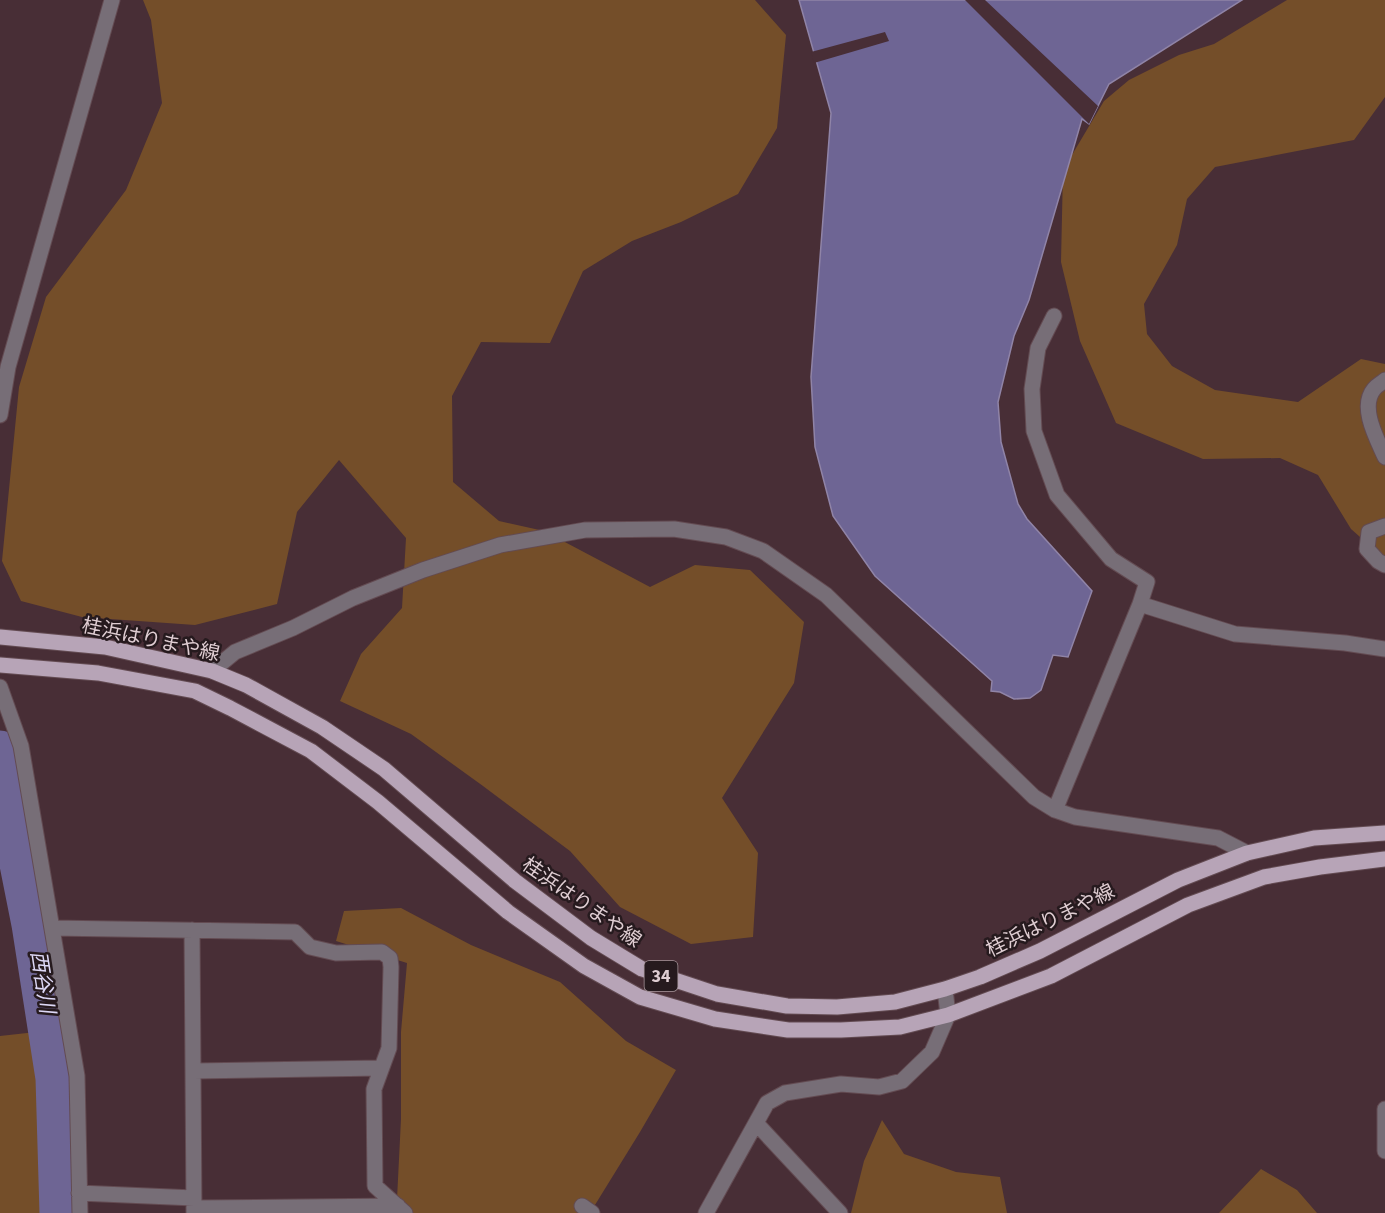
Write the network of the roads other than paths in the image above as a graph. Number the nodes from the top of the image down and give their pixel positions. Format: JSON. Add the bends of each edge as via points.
{"nodes":[{"id":1,"x":112,"y":0,"type":"edge"},
{"id":2,"x":1054,"y":316,"type":"dead end"},
{"id":3,"x":1385,"y":380,"type":"edge"},
{"id":4,"x":0,"y":415,"type":"edge"},
{"id":5,"x":1385,"y":457,"type":"edge"},
{"id":6,"x":1385,"y":526,"type":"edge"},
{"id":7,"x":1385,"y":565,"type":"edge"},
{"id":8,"x":1140,"y":604,"type":"junction"},
{"id":9,"x":0,"y":637,"type":"edge"},
{"id":10,"x":1385,"y":649,"type":"edge"},
{"id":11,"x":0,"y":665,"type":"edge"},
{"id":12,"x":212,"y":671,"type":"junction"},
{"id":13,"x":0,"y":687,"type":"edge"},
{"id":14,"x":1055,"y":810,"type":"junction"},
{"id":15,"x":1385,"y":833,"type":"edge"},
{"id":16,"x":1247,"y":853,"type":"junction"},
{"id":17,"x":1385,"y":859,"type":"edge"},
{"id":18,"x":52,"y":928,"type":"junction"},
{"id":19,"x":192,"y":930,"type":"junction"},
{"id":20,"x":945,"y":989,"type":"junction"},
{"id":21,"x":948,"y":1015,"type":"junction"},
{"id":22,"x":381,"y":1068,"type":"junction"},
{"id":23,"x":194,"y":1071,"type":"junction"},
{"id":24,"x":1385,"y":1109,"type":"edge"},
{"id":25,"x":756,"y":1123,"type":"junction"},
{"id":26,"x":1385,"y":1151,"type":"edge"},
{"id":27,"x":79,"y":1192,"type":"junction"},
{"id":28,"x":194,"y":1206,"type":"edge"},
{"id":29,"x":824,"y":1206,"type":"edge"},
{"id":30,"x":402,"y":1210,"type":"edge"},
{"id":31,"x":80,"y":1213,"type":"edge"},
{"id":32,"x":706,"y":1213,"type":"edge"},
{"id":33,"x":840,"y":1213,"type":"edge"}],
"edges":[{"from":1,"to":4,"type":"street","via":[[8,367]]},
{"from":2,"to":8,"type":"street","via":[[1038,348],[1032,389],[1034,431],[1057,495],[1111,559],[1147,582]]},
{"from":3,"to":5,"type":"street","via":[[1372,390],[1367,407]]},
{"from":6,"to":7,"type":"street","via":[[1369,532],[1367,549]]},
{"from":8,"to":10,"type":"street","via":[[1235,634]]},
{"from":8,"to":14,"type":"street"},
{"from":9,"to":12,"type":"main road","name":"桂浜はりまや線","number":"34","via":[[105,647]]},
{"from":11,"to":21,"type":"main road","number":"34","via":[[98,673],[195,691],[230,708],[310,751],[378,802],[508,912],[584,966],[640,997],[715,1019],[788,1030],[900,1027]]},
{"from":12,"to":14,"type":"street","via":[[235,652],[352,598],[500,545],[585,530],[674,529],[726,537],[763,551],[826,595],[1034,797]]},
{"from":12,"to":20,"type":"main road","name":"桂浜はりまや線","number":"34","via":[[322,727],[375,763],[515,881],[591,938],[642,969],[717,994],[787,1006],[895,1002]]},
{"from":13,"to":18,"type":"street","via":[[21,746]]},
{"from":14,"to":16,"type":"street","via":[[1075,818],[1218,838]]},
{"from":15,"to":16,"type":"main road","name":"桂浜はりまや線","number":"34","via":[[1314,838]]},
{"from":16,"to":20,"type":"main road","name":"桂浜はりまや線","number":"34","via":[[1178,880],[1040,951]]},
{"from":17,"to":21,"type":"main road","number":"34","via":[[1264,877],[1188,905],[1050,976]]},
{"from":18,"to":19,"type":"street"},
{"from":18,"to":27,"type":"street","via":[[77,1076]]},
{"from":19,"to":22,"type":"street","via":[[295,932],[310,947],[327,951],[382,952],[390,958],[391,967],[389,1048]]},
{"from":19,"to":23,"type":"street"},
{"from":20,"to":21,"type":"street"},
{"from":21,"to":25,"type":"street","via":[[933,1052],[902,1081],[879,1087],[841,1084],[785,1093],[767,1103]]},
{"from":22,"to":23,"type":"street"},
{"from":22,"to":30,"type":"street","via":[[374,1089],[375,1186]]},
{"from":23,"to":28,"type":"street"},
{"from":24,"to":26,"type":"street"},
{"from":25,"to":29,"type":"street"},
{"from":25,"to":32,"type":"street"},
{"from":27,"to":28,"type":"street"},
{"from":27,"to":31,"type":"street"},
{"from":28,"to":30,"type":"street"},
{"from":29,"to":33,"type":"street"}]}
